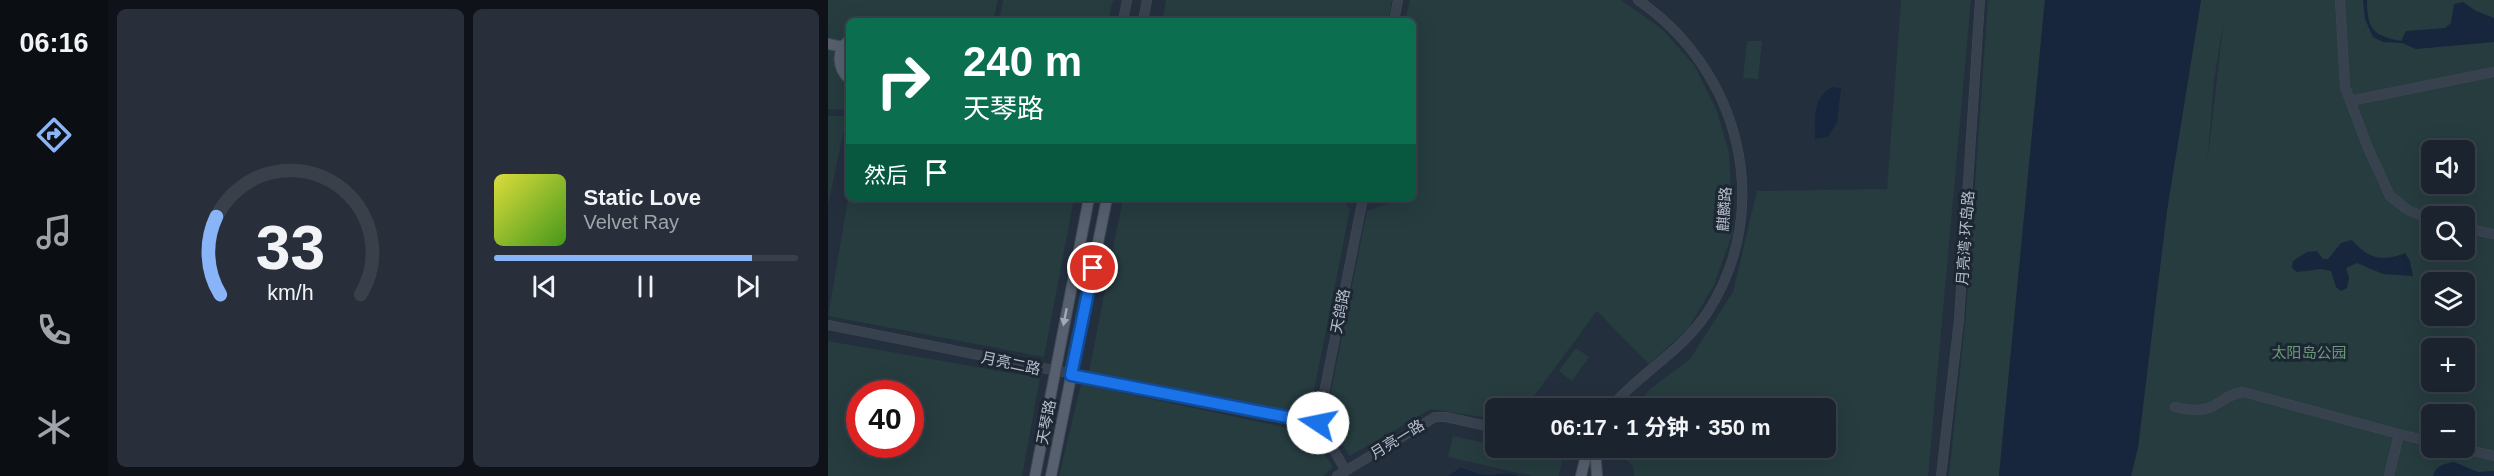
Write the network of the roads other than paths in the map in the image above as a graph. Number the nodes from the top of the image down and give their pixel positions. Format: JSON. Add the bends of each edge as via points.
{"nodes":[{"id":1,"x":1127,"y":0,"type":"edge"},
{"id":2,"x":1147,"y":0,"type":"edge"},
{"id":3,"x":1398,"y":0,"type":"edge"},
{"id":4,"x":1638,"y":0,"type":"edge"},
{"id":5,"x":1980,"y":0,"type":"edge"},
{"id":6,"x":2340,"y":0,"type":"edge"},
{"id":7,"x":1124,"y":18,"type":"edge"},
{"id":8,"x":1144,"y":18,"type":"edge"},
{"id":9,"x":1395,"y":18,"type":"edge"},
{"id":10,"x":846,"y":43,"type":"edge"},
{"id":11,"x":828,"y":44,"type":"edge"},
{"id":12,"x":828,"y":61,"type":"edge"},
{"id":13,"x":840,"y":63,"type":"junction"},
{"id":14,"x":2494,"y":72,"type":"edge"},
{"id":15,"x":846,"y":74,"type":"edge"},
{"id":16,"x":2350,"y":101,"type":"junction"},
{"id":17,"x":1088,"y":201,"type":"edge"},
{"id":18,"x":1106,"y":201,"type":"edge"},
{"id":19,"x":1362,"y":201,"type":"edge"},
{"id":20,"x":2421,"y":215,"type":"edge"},
{"id":21,"x":2475,"y":230,"type":"edge"},
{"id":22,"x":2494,"y":234,"type":"edge"},
{"id":23,"x":828,"y":325,"type":"edge"},
{"id":24,"x":1055,"y":372,"type":"junction"},
{"id":25,"x":1071,"y":375,"type":"junction"},
{"id":26,"x":1621,"y":398,"type":"edge"},
{"id":27,"x":2175,"y":407,"type":"dead end"},
{"id":28,"x":1318,"y":423,"type":"junction"},
{"id":29,"x":1485,"y":426,"type":"edge"},
{"id":30,"x":2399,"y":434,"type":"junction"},
{"id":31,"x":2421,"y":439,"type":"edge"},
{"id":32,"x":2475,"y":452,"type":"edge"},
{"id":33,"x":2494,"y":456,"type":"edge"},
{"id":34,"x":1586,"y":458,"type":"edge"},
{"id":35,"x":1592,"y":458,"type":"edge"},
{"id":36,"x":1342,"y":473,"type":"edge"},
{"id":37,"x":1035,"y":476,"type":"edge"},
{"id":38,"x":1051,"y":476,"type":"edge"},
{"id":39,"x":1581,"y":476,"type":"edge"},
{"id":40,"x":1597,"y":476,"type":"edge"},
{"id":41,"x":1941,"y":476,"type":"edge"},
{"id":42,"x":2389,"y":476,"type":"edge"}],
"edges":[{"from":1,"to":7,"type":"street"},
{"from":2,"to":8,"type":"street"},
{"from":3,"to":9,"type":"street"},
{"from":4,"to":26,"type":"street","name":"麒麟路","via":[[1681,35],[1722,96],[1736,142],[1741,212],[1734,253],[1707,312],[1684,343]]},
{"from":5,"to":41,"type":"street","name":"月亮湾·环岛路","via":[[1959,320]]},
{"from":6,"to":16,"type":"street","via":[[2345,87]]},
{"from":10,"to":11,"type":"main road"},
{"from":10,"to":13,"type":"main road"},
{"from":12,"to":13,"type":"main road"},
{"from":13,"to":15,"type":"main road"},
{"from":14,"to":16,"type":"street"},
{"from":16,"to":20,"type":"street","via":[[2390,196]]},
{"from":17,"to":24,"type":"main road","name":"天琴路","one_way":true},
{"from":18,"to":25,"type":"main road","name":"天琴路"},
{"from":19,"to":28,"type":"street","name":"天鸽路"},
{"from":21,"to":22,"type":"street"},
{"from":23,"to":24,"type":"street","name":"月亮二路"},
{"from":24,"to":25,"type":"street","name":"月亮二路"},
{"from":24,"to":37,"type":"main road","name":"天琴路"},
{"from":25,"to":28,"type":"street","name":"月亮二路"},
{"from":25,"to":38,"type":"main road","name":"天琴路"},
{"from":27,"to":30,"type":"street","via":[[2211,407],[2232,393],[2243,392]]},
{"from":28,"to":36,"type":"street"},
{"from":29,"to":36,"type":"street","name":"月亮一路","via":[[1435,417]]},
{"from":30,"to":31,"type":"street"},
{"from":30,"to":42,"type":"street"},
{"from":32,"to":33,"type":"street"},
{"from":34,"to":39,"type":"main road"},
{"from":35,"to":40,"type":"main road"}]}
